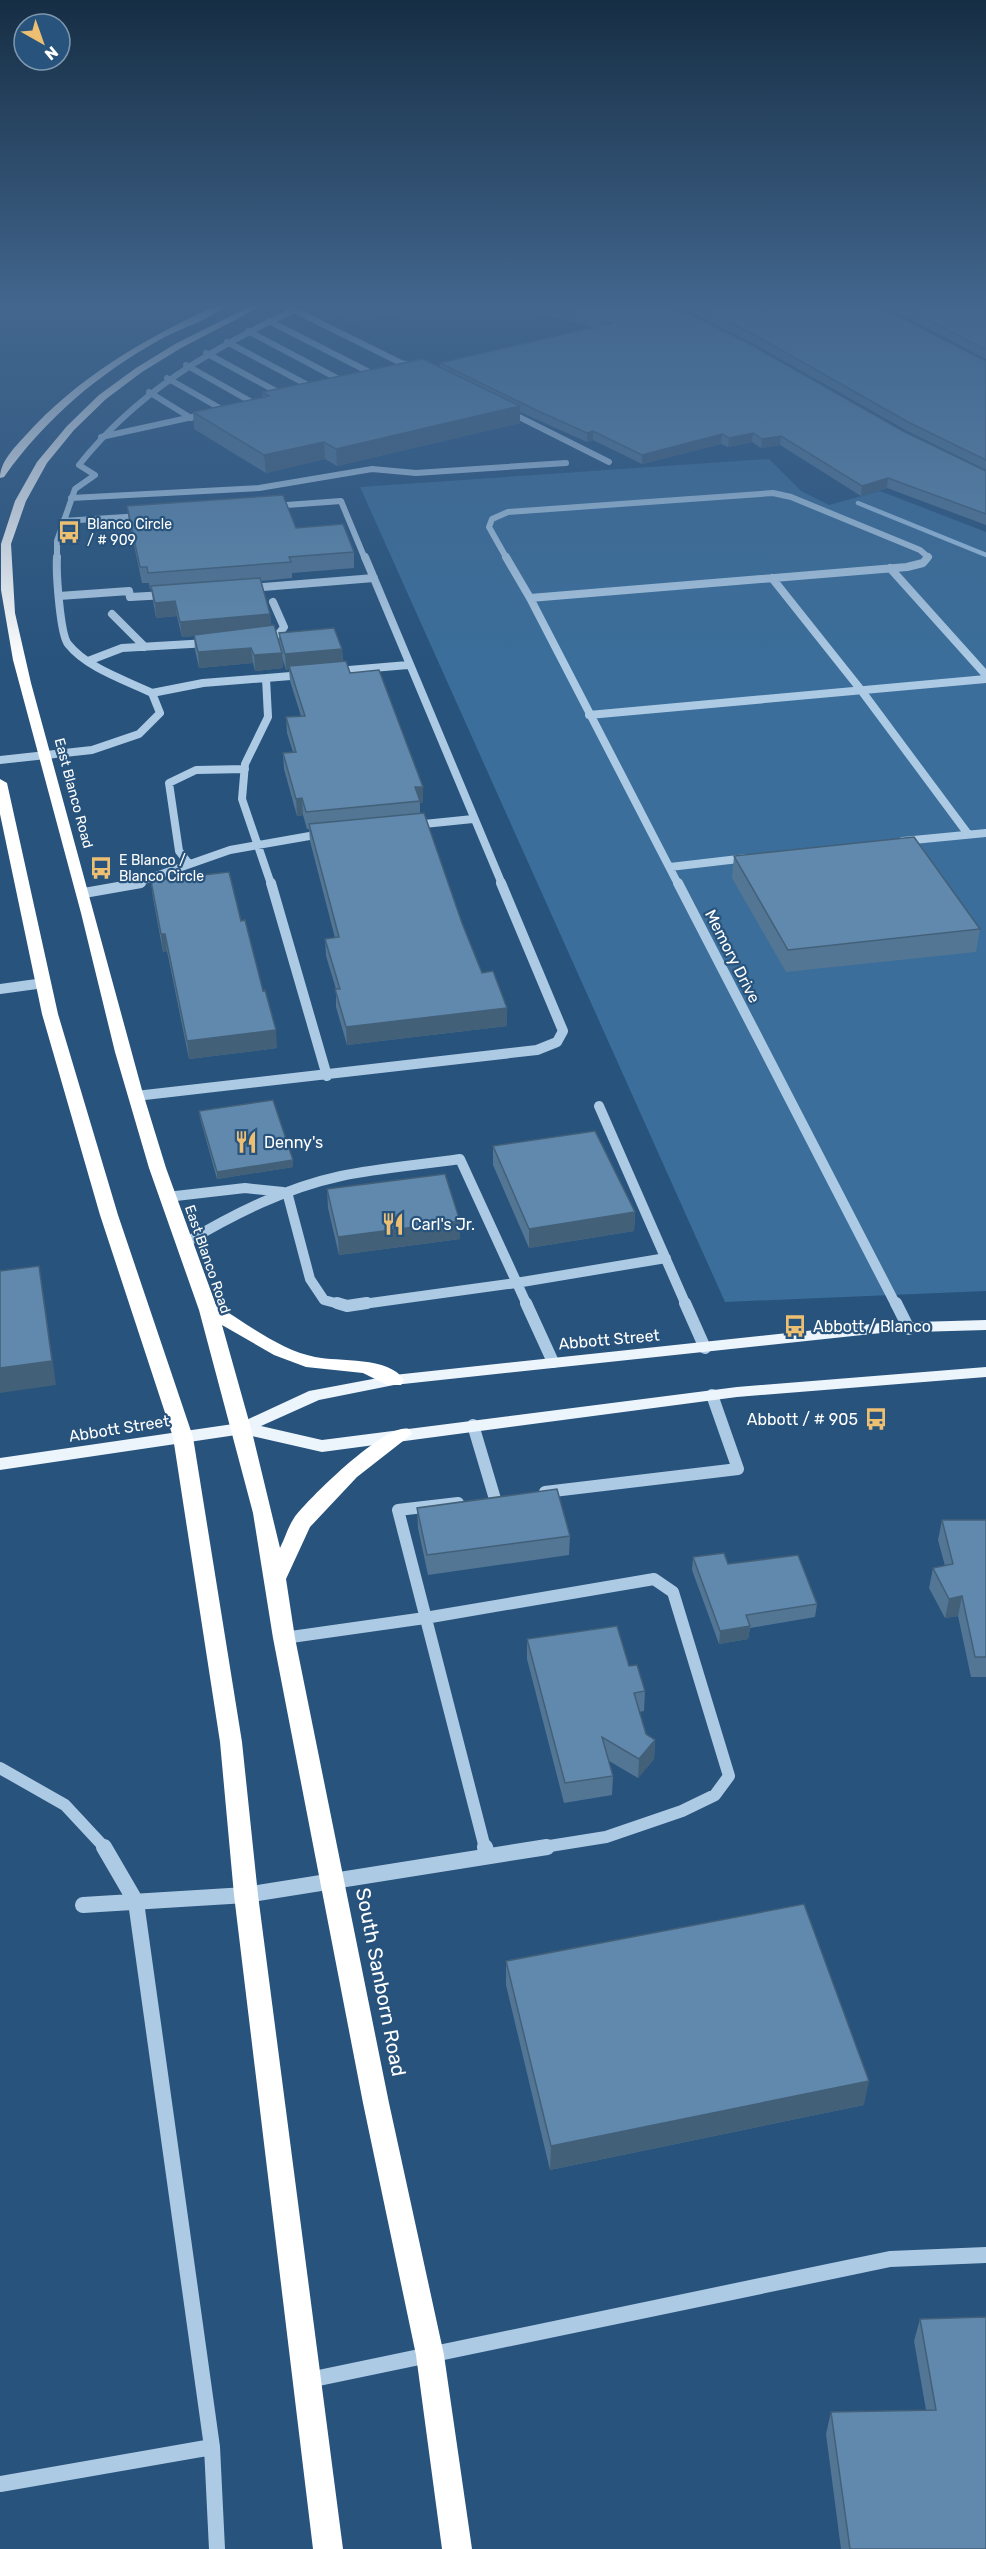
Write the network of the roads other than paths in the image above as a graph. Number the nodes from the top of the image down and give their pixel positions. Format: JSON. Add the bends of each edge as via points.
{"nodes":[{"id":1,"x":38,"y":425,"type":"edge"},
{"id":2,"x":72,"y":425,"type":"edge"},
{"id":3,"x":114,"y":425,"type":"edge"},
{"id":4,"x":158,"y":425,"type":"edge"},
{"id":5,"x":535,"y":425,"type":"edge"},
{"id":6,"x":101,"y":437,"type":"junction"},
{"id":7,"x":609,"y":462,"type":"dead end"},
{"id":8,"x":566,"y":463,"type":"dead end"},
{"id":9,"x":0,"y":475,"type":"edge"},
{"id":10,"x":71,"y":498,"type":"junction"},
{"id":11,"x":260,"y":507,"type":"edge"},
{"id":12,"x":156,"y":515,"type":"edge"},
{"id":13,"x":63,"y":521,"type":"junction"},
{"id":14,"x":890,"y":568,"type":"junction"},
{"id":15,"x":374,"y":578,"type":"junction"},
{"id":16,"x":772,"y":578,"type":"junction"},
{"id":17,"x":245,"y":588,"type":"edge"},
{"id":18,"x":176,"y":594,"type":"edge"},
{"id":19,"x":58,"y":596,"type":"junction"},
{"id":20,"x":530,"y":598,"type":"junction"},
{"id":21,"x":273,"y":602,"type":"dead end"},
{"id":22,"x":112,"y":614,"type":"dead end"},
{"id":23,"x":256,"y":637,"type":"edge"},
{"id":24,"x":220,"y":641,"type":"edge"},
{"id":25,"x":145,"y":646,"type":"junction"},
{"id":26,"x":88,"y":661,"type":"junction"},
{"id":27,"x":408,"y":665,"type":"junction"},
{"id":28,"x":325,"y":672,"type":"edge"},
{"id":29,"x":313,"y":674,"type":"edge"},
{"id":30,"x":986,"y":677,"type":"edge"},
{"id":31,"x":266,"y":678,"type":"junction"},
{"id":32,"x":861,"y":690,"type":"junction"},
{"id":33,"x":152,"y":693,"type":"junction"},
{"id":34,"x":589,"y":715,"type":"junction"},
{"id":35,"x":44,"y":756,"type":"junction"},
{"id":36,"x":0,"y":760,"type":"edge"},
{"id":37,"x":245,"y":769,"type":"junction"},
{"id":38,"x":0,"y":783,"type":"edge"},
{"id":39,"x":472,"y":819,"type":"junction"},
{"id":40,"x":406,"y":826,"type":"edge"},
{"id":41,"x":327,"y":833,"type":"edge"},
{"id":42,"x":986,"y":833,"type":"edge"},
{"id":43,"x":968,"y":834,"type":"junction"},
{"id":44,"x":259,"y":843,"type":"junction"},
{"id":45,"x":888,"y":843,"type":"edge"},
{"id":46,"x":762,"y":857,"type":"edge"},
{"id":47,"x":189,"y":864,"type":"junction"},
{"id":48,"x":670,"y":867,"type":"junction"},
{"id":49,"x":84,"y":893,"type":"junction"},
{"id":50,"x":44,"y":983,"type":"junction"},
{"id":51,"x":0,"y":989,"type":"edge"},
{"id":52,"x":327,"y":1076,"type":"junction"},
{"id":53,"x":136,"y":1096,"type":"junction"},
{"id":54,"x":598,"y":1106,"type":"dead end"},
{"id":55,"x":286,"y":1192,"type":"junction"},
{"id":56,"x":167,"y":1197,"type":"junction"},
{"id":57,"x":185,"y":1243,"type":"junction"},
{"id":58,"x":666,"y":1258,"type":"junction"},
{"id":59,"x":516,"y":1283,"type":"junction"},
{"id":60,"x":208,"y":1309,"type":"junction"},
{"id":61,"x":986,"y":1325,"type":"edge"},
{"id":62,"x":909,"y":1329,"type":"junction"},
{"id":63,"x":705,"y":1348,"type":"junction"},
{"id":64,"x":553,"y":1362,"type":"junction"},
{"id":65,"x":986,"y":1372,"type":"edge"},
{"id":66,"x":394,"y":1380,"type":"junction"},
{"id":67,"x":712,"y":1395,"type":"junction"},
{"id":68,"x":473,"y":1425,"type":"junction"},
{"id":69,"x":243,"y":1428,"type":"junction"},
{"id":70,"x":402,"y":1434,"type":"junction"},
{"id":71,"x":183,"y":1437,"type":"junction"},
{"id":72,"x":0,"y":1464,"type":"edge"},
{"id":73,"x":530,"y":1494,"type":"edge"},
{"id":74,"x":277,"y":1576,"type":"junction"},
{"id":75,"x":425,"y":1618,"type":"junction"},
{"id":76,"x":284,"y":1638,"type":"junction"},
{"id":77,"x":0,"y":1768,"type":"edge"},
{"id":78,"x":487,"y":1855,"type":"junction"},
{"id":79,"x":332,"y":1880,"type":"junction"},
{"id":80,"x":246,"y":1895,"type":"junction"},
{"id":81,"x":136,"y":1902,"type":"junction"},
{"id":82,"x":83,"y":1905,"type":"dead end"},
{"id":83,"x":986,"y":2255,"type":"edge"},
{"id":84,"x":430,"y":2355,"type":"junction"},
{"id":85,"x":308,"y":2380,"type":"junction"},
{"id":86,"x":212,"y":2447,"type":"junction"},
{"id":87,"x":0,"y":2484,"type":"edge"},
{"id":88,"x":217,"y":2549,"type":"edge"},
{"id":89,"x":328,"y":2549,"type":"edge"},
{"id":90,"x":457,"y":2549,"type":"edge"}],
"edges":[{"from":1,"to":9,"type":"highway","via":[[19,445]]},
{"from":2,"to":35,"type":"highway","name":"East Blanco Road","via":[[41,462],[21,500],[6,546],[3,582],[10,632]]},
{"from":3,"to":6,"type":"street"},
{"from":4,"to":6,"type":"street"},
{"from":5,"to":7,"type":"street"},
{"from":6,"to":10,"type":"street","via":[[79,465],[95,476],[76,487]]},
{"from":8,"to":10,"type":"street","via":[[416,473],[372,469],[259,488]]},
{"from":10,"to":13,"type":"street"},
{"from":11,"to":15,"type":"street","via":[[341,501]]},
{"from":12,"to":13,"type":"street"},
{"from":13,"to":19,"type":"street","via":[[57,541]]},
{"from":14,"to":16,"type":"street"},
{"from":14,"to":20,"type":"street","name":"Memory Drive","via":[[917,565],[928,557],[920,550],[782,494],[499,515],[489,526]]},
{"from":14,"to":30,"type":"street"},
{"from":15,"to":17,"type":"street"},
{"from":15,"to":27,"type":"street"},
{"from":16,"to":20,"type":"street"},
{"from":16,"to":32,"type":"street"},
{"from":18,"to":19,"type":"street","via":[[130,597],[129,591]]},
{"from":19,"to":26,"type":"street","via":[[66,642]]},
{"from":20,"to":34,"type":"street","name":"Memory Drive"},
{"from":21,"to":23,"type":"street","via":[[284,627],[279,634]]},
{"from":22,"to":25,"type":"street"},
{"from":24,"to":25,"type":"street"},
{"from":25,"to":26,"type":"street","via":[[122,648]]},
{"from":26,"to":33,"type":"street"},
{"from":27,"to":28,"type":"street"},
{"from":27,"to":39,"type":"street"},
{"from":29,"to":31,"type":"street"},
{"from":30,"to":32,"type":"street"},
{"from":31,"to":33,"type":"street","via":[[203,683]]},
{"from":31,"to":37,"type":"street","via":[[268,717]]},
{"from":32,"to":34,"type":"street"},
{"from":32,"to":43,"type":"street"},
{"from":33,"to":35,"type":"street","via":[[160,713],[139,734],[92,750]]},
{"from":34,"to":48,"type":"street","name":"Memory Drive"},
{"from":35,"to":36,"type":"street"},
{"from":35,"to":49,"type":"highway","name":"East Blanco Road"},
{"from":37,"to":44,"type":"street","via":[[242,799]]},
{"from":37,"to":47,"type":"street","via":[[183,772],[169,783],[179,851]]},
{"from":38,"to":50,"type":"highway"},
{"from":39,"to":40,"type":"street"},
{"from":39,"to":52,"type":"street","via":[[563,1031],[560,1037],[537,1050]]},
{"from":41,"to":44,"type":"street"},
{"from":42,"to":43,"type":"street"},
{"from":43,"to":45,"type":"street"},
{"from":44,"to":47,"type":"street"},
{"from":44,"to":52,"type":"street"},
{"from":46,"to":48,"type":"street"},
{"from":47,"to":49,"type":"street","via":[[140,883]]},
{"from":48,"to":62,"type":"street","name":"Memory Drive"},
{"from":49,"to":53,"type":"highway","name":"East Blanco Road"},
{"from":50,"to":51,"type":"street"},
{"from":50,"to":71,"type":"highway","via":[[109,1215]]},
{"from":52,"to":53,"type":"street"},
{"from":53,"to":56,"type":"highway","name":"East Blanco Road"},
{"from":54,"to":58,"type":"street"},
{"from":55,"to":56,"type":"street","via":[[245,1188]]},
{"from":55,"to":57,"type":"street","via":[[231,1215]]},
{"from":55,"to":59,"type":"street","via":[[310,1279],[324,1300],[347,1306]]},
{"from":55,"to":59,"type":"street","via":[[341,1176],[460,1159]]},
{"from":56,"to":57,"type":"highway","name":"East Blanco Road"},
{"from":57,"to":60,"type":"highway","name":"East Blanco Road"},
{"from":58,"to":59,"type":"street"},
{"from":58,"to":63,"type":"street"},
{"from":59,"to":64,"type":"street"},
{"from":60,"to":66,"type":"highway","via":[[281,1351],[314,1363],[366,1367]]},
{"from":60,"to":69,"type":"highway","name":"East Blanco Road"},
{"from":61,"to":62,"type":"main road","name":"Abbott Street"},
{"from":62,"to":63,"type":"main road","name":"Abbott Street","via":[[881,1328]]},
{"from":63,"to":64,"type":"main road","name":"Abbott Street"},
{"from":64,"to":66,"type":"main road","name":"Abbott Street"},
{"from":65,"to":67,"type":"main road","name":"Abbott Street"},
{"from":66,"to":69,"type":"main road","name":"Abbott Street","via":[[315,1395]]},
{"from":67,"to":68,"type":"main road","name":"Abbott Street"},
{"from":67,"to":73,"type":"street","via":[[738,1469]]},
{"from":68,"to":70,"type":"main road","name":"Abbott Street"},
{"from":68,"to":75,"type":"street","via":[[490,1499],[398,1510]]},
{"from":69,"to":70,"type":"main road","name":"Abbott Street","via":[[322,1446]]},
{"from":69,"to":71,"type":"main road","name":"Abbott Street"},
{"from":69,"to":74,"type":"highway","name":"South Sanborn Road"},
{"from":70,"to":74,"type":"highway","via":[[350,1472],[302,1523]]},
{"from":71,"to":72,"type":"main road","name":"Abbott Street"},
{"from":71,"to":80,"type":"highway","via":[[231,1742]]},
{"from":74,"to":76,"type":"highway","name":"South Sanborn Road"},
{"from":75,"to":76,"type":"street"},
{"from":75,"to":78,"type":"street"},
{"from":75,"to":78,"type":"street","via":[[654,1579],[673,1592],[729,1776],[715,1795],[682,1811],[606,1837]]},
{"from":76,"to":79,"type":"highway","name":"South Sanborn Road"},
{"from":77,"to":81,"type":"street","via":[[64,1804],[96,1834]]},
{"from":78,"to":79,"type":"street"},
{"from":79,"to":80,"type":"street"},
{"from":79,"to":84,"type":"highway","name":"South Sanborn Road"},
{"from":80,"to":81,"type":"street"},
{"from":80,"to":85,"type":"highway"},
{"from":81,"to":82,"type":"street"},
{"from":81,"to":86,"type":"street"},
{"from":83,"to":84,"type":"street","via":[[890,2259]]},
{"from":84,"to":85,"type":"street"},
{"from":84,"to":90,"type":"highway","name":"South Sanborn Road"},
{"from":85,"to":89,"type":"highway"},
{"from":86,"to":87,"type":"street"},
{"from":86,"to":88,"type":"street"}]}
